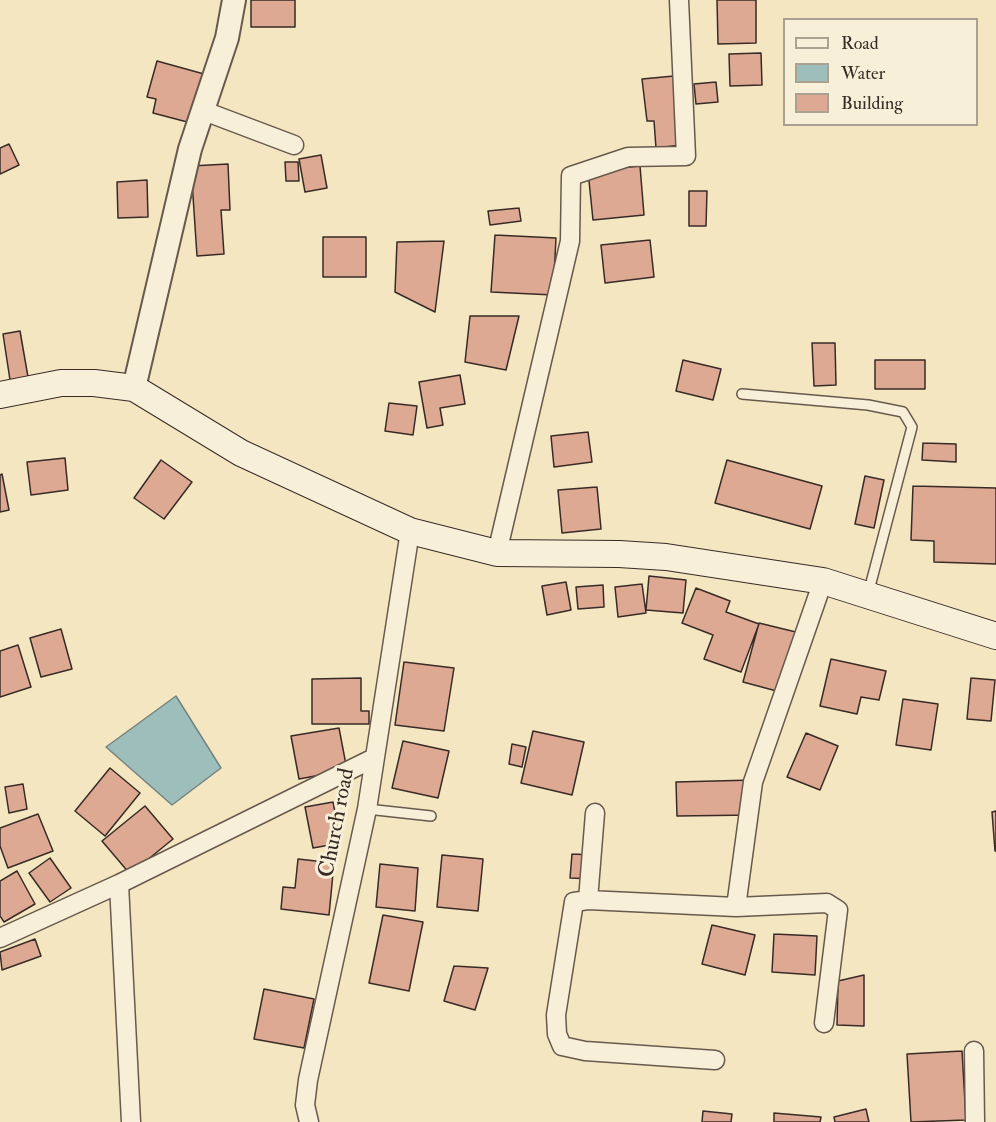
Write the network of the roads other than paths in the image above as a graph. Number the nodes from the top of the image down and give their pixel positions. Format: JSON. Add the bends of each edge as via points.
{"nodes":[{"id":1,"x":234,"y":0,"type":"edge"},
{"id":2,"x":679,"y":0,"type":"edge"},
{"id":3,"x":204,"y":111,"type":"junction"},
{"id":4,"x":294,"y":146,"type":"dead end"},
{"id":5,"x":134,"y":388,"type":"junction"},
{"id":6,"x":742,"y":393,"type":"dead end"},
{"id":7,"x":0,"y":395,"type":"edge"},
{"id":8,"x":410,"y":531,"type":"junction"},
{"id":9,"x":497,"y":553,"type":"junction"},
{"id":10,"x":823,"y":581,"type":"junction"},
{"id":11,"x":867,"y":596,"type":"junction"},
{"id":12,"x":996,"y":636,"type":"edge"},
{"id":13,"x":374,"y":758,"type":"junction"},
{"id":14,"x":367,"y":809,"type":"junction"},
{"id":15,"x":595,"y":813,"type":"dead end"},
{"id":16,"x":431,"y":816,"type":"dead end"},
{"id":17,"x":119,"y":884,"type":"junction"},
{"id":18,"x":588,"y":900,"type":"junction"},
{"id":19,"x":736,"y":907,"type":"junction"},
{"id":20,"x":0,"y":938,"type":"edge"},
{"id":21,"x":824,"y":1023,"type":"dead end"},
{"id":22,"x":974,"y":1051,"type":"dead end"},
{"id":23,"x":715,"y":1060,"type":"dead end"},
{"id":24,"x":131,"y":1122,"type":"edge"},
{"id":25,"x":309,"y":1122,"type":"edge"},
{"id":26,"x":975,"y":1122,"type":"edge"}],
"edges":[{"from":1,"to":3,"type":"street","via":[[227,38]]},
{"from":2,"to":9,"type":"street","via":[[686,156],[628,157],[571,176],[570,241]]},
{"from":3,"to":4,"type":"street"},
{"from":3,"to":5,"type":"street","via":[[190,149]]},
{"from":5,"to":7,"type":"main road","via":[[61,383]]},
{"from":5,"to":8,"type":"main road","via":[[241,453]]},
{"from":6,"to":11,"type":"lane","via":[[903,412],[912,427]]},
{"from":8,"to":9,"type":"main road"},
{"from":8,"to":13,"type":"street","name":"Church road"},
{"from":9,"to":10,"type":"main road","via":[[666,557]]},
{"from":10,"to":11,"type":"main road"},
{"from":10,"to":19,"type":"street","via":[[753,782]]},
{"from":11,"to":12,"type":"main road"},
{"from":13,"to":14,"type":"street","name":"Church road"},
{"from":13,"to":17,"type":"street"},
{"from":14,"to":16,"type":"lane"},
{"from":14,"to":25,"type":"street","name":"Church road","via":[[308,1080],[305,1105]]},
{"from":15,"to":18,"type":"street"},
{"from":17,"to":20,"type":"street"},
{"from":17,"to":24,"type":"street"},
{"from":18,"to":19,"type":"street"},
{"from":18,"to":23,"type":"street","via":[[574,902],[556,1015],[562,1046]]},
{"from":19,"to":21,"type":"street","via":[[827,903],[838,910]]},
{"from":22,"to":26,"type":"street"}]}
